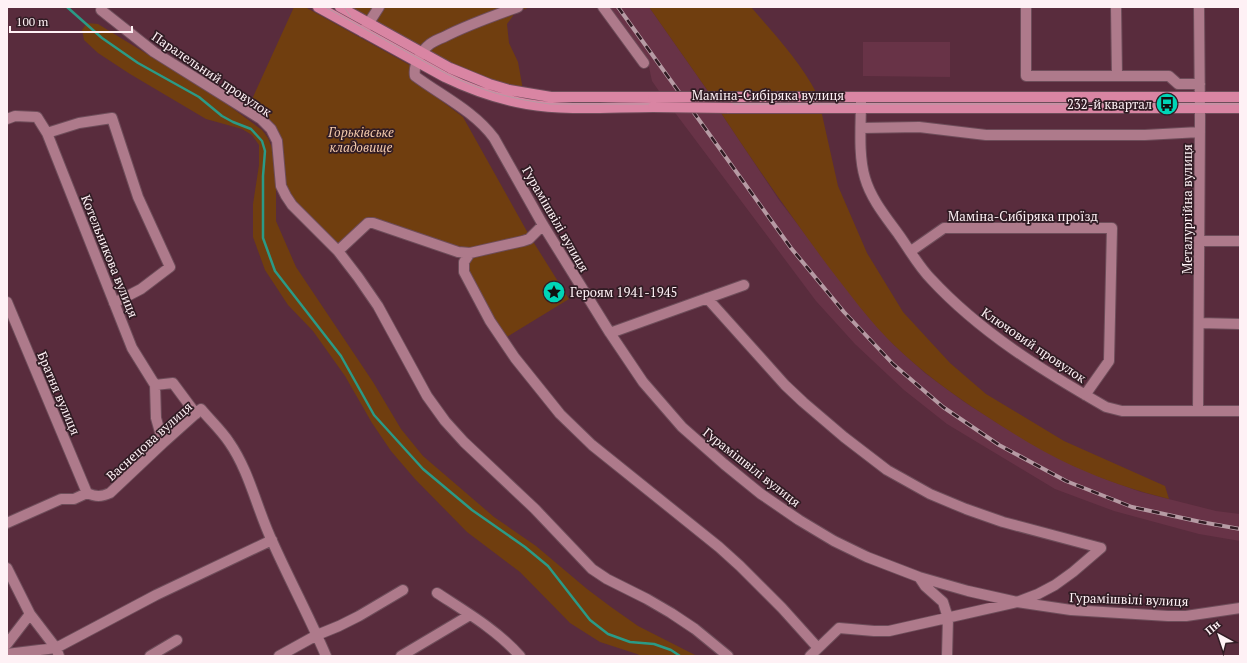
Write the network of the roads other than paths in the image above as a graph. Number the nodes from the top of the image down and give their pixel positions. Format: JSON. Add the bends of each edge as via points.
{"nodes":[{"id":1,"x":318,"y":7,"type":"edge"},
{"id":2,"x":340,"y":7,"type":"edge"},
{"id":3,"x":379,"y":7,"type":"edge"},
{"id":4,"x":518,"y":7,"type":"edge"},
{"id":5,"x":603,"y":7,"type":"edge"},
{"id":6,"x":1026,"y":7,"type":"edge"},
{"id":7,"x":1116,"y":7,"type":"edge"},
{"id":8,"x":1199,"y":7,"type":"edge"},
{"id":9,"x":101,"y":10,"type":"dead end"},
{"id":10,"x":369,"y":23,"type":"junction"},
{"id":11,"x":363,"y":32,"type":"junction"},
{"id":12,"x":420,"y":57,"type":"junction"},
{"id":13,"x":644,"y":63,"type":"dead end"},
{"id":14,"x":1117,"y":76,"type":"junction"},
{"id":15,"x":1200,"y":84,"type":"junction"},
{"id":16,"x":861,"y":97,"type":"junction"},
{"id":17,"x":1200,"y":97,"type":"junction"},
{"id":18,"x":1240,"y":97,"type":"edge"},
{"id":19,"x":861,"y":108,"type":"junction"},
{"id":20,"x":1200,"y":108,"type":"junction"},
{"id":21,"x":1240,"y":108,"type":"edge"},
{"id":22,"x":7,"y":119,"type":"edge"},
{"id":23,"x":861,"y":128,"type":"junction"},
{"id":24,"x":1200,"y":132,"type":"junction"},
{"id":25,"x":47,"y":133,"type":"junction"},
{"id":26,"x":543,"y":225,"type":"junction"},
{"id":27,"x":1200,"y":241,"type":"junction"},
{"id":28,"x":1240,"y":241,"type":"edge"},
{"id":29,"x":338,"y":251,"type":"junction"},
{"id":30,"x":910,"y":251,"type":"junction"},
{"id":31,"x":470,"y":253,"type":"junction"},
{"id":32,"x":744,"y":285,"type":"dead end"},
{"id":33,"x":707,"y":298,"type":"junction"},
{"id":34,"x":7,"y":302,"type":"edge"},
{"id":35,"x":114,"y":303,"type":"junction"},
{"id":36,"x":1199,"y":323,"type":"junction"},
{"id":37,"x":1240,"y":324,"type":"edge"},
{"id":38,"x":610,"y":333,"type":"junction"},
{"id":39,"x":155,"y":385,"type":"junction"},
{"id":40,"x":1085,"y":395,"type":"junction"},
{"id":41,"x":1198,"y":411,"type":"junction"},
{"id":42,"x":1240,"y":411,"type":"edge"},
{"id":43,"x":196,"y":414,"type":"junction"},
{"id":44,"x":163,"y":443,"type":"junction"},
{"id":45,"x":87,"y":493,"type":"junction"},
{"id":46,"x":7,"y":522,"type":"edge"},
{"id":47,"x":272,"y":540,"type":"junction"},
{"id":48,"x":7,"y":568,"type":"edge"},
{"id":49,"x":919,"y":577,"type":"junction"},
{"id":50,"x":403,"y":590,"type":"dead end"},
{"id":51,"x":437,"y":593,"type":"dead end"},
{"id":52,"x":1017,"y":602,"type":"junction"},
{"id":53,"x":1240,"y":608,"type":"edge"},
{"id":54,"x":30,"y":614,"type":"junction"},
{"id":55,"x":470,"y":615,"type":"junction"},
{"id":56,"x":948,"y":618,"type":"junction"},
{"id":57,"x":317,"y":635,"type":"junction"},
{"id":58,"x":177,"y":640,"type":"dead end"},
{"id":59,"x":7,"y":644,"type":"edge"},
{"id":60,"x":818,"y":648,"type":"junction"},
{"id":61,"x":57,"y":652,"type":"edge"},
{"id":62,"x":7,"y":654,"type":"edge"},
{"id":63,"x":150,"y":656,"type":"edge"},
{"id":64,"x":279,"y":656,"type":"edge"},
{"id":65,"x":326,"y":656,"type":"edge"},
{"id":66,"x":401,"y":656,"type":"edge"},
{"id":67,"x":520,"y":656,"type":"edge"},
{"id":68,"x":728,"y":656,"type":"edge"},
{"id":69,"x":810,"y":656,"type":"edge"},
{"id":70,"x":947,"y":656,"type":"edge"}],
"edges":[{"from":1,"to":11,"type":"main road","name":"Маміна-Сибіряка вулиця"},
{"from":2,"to":10,"type":"main road","name":"Маміна-Сибіряка вулиця"},
{"from":3,"to":10,"type":"street"},
{"from":4,"to":12,"type":"street","via":[[454,31],[430,44]]},
{"from":5,"to":13,"type":"street"},
{"from":6,"to":14,"type":"street","via":[[1026,76]]},
{"from":7,"to":14,"type":"street"},
{"from":8,"to":15,"type":"street","name":"Металургійна вулиця"},
{"from":9,"to":29,"type":"street","name":"Паралельний провулок","via":[[154,52],[261,119],[271,129],[277,141],[282,186],[286,196]]},
{"from":10,"to":11,"type":"street"},
{"from":10,"to":12,"type":"main road","name":"Маміна-Сибіряка вулиця"},
{"from":11,"to":12,"type":"main road","name":"Маміна-Сибіряка вулиця"},
{"from":12,"to":16,"type":"main road","name":"Маміна-Сибіряка вулиця","bridge":true,"via":[[502,88],[551,97]]},
{"from":12,"to":19,"type":"main road","name":"Маміна-Сибіряка вулиця","bridge":true,"via":[[465,87],[528,104],[550,107]]},
{"from":12,"to":26,"type":"street","name":"Гурамішвілі вулиця","via":[[415,76],[477,119],[490,133]]},
{"from":14,"to":15,"type":"street","via":[[1169,76],[1178,84]]},
{"from":15,"to":17,"type":"street","name":"Металургійна вулиця"},
{"from":16,"to":17,"type":"main road","name":"Маміна-Сибіряка вулиця"},
{"from":16,"to":19,"type":"street","name":"Ключовий провулок"},
{"from":17,"to":18,"type":"main road","name":"Маміна-Сибіряка вулиця"},
{"from":17,"to":20,"type":"street","name":"Металургійна вулиця"},
{"from":19,"to":20,"type":"main road","name":"Маміна-Сибіряка вулиця"},
{"from":19,"to":23,"type":"street","name":"Ключовий провулок"},
{"from":20,"to":21,"type":"main road","name":"Маміна-Сибіряка вулиця"},
{"from":20,"to":24,"type":"street","name":"Металургійна вулиця"},
{"from":22,"to":25,"type":"street","name":"Котельникова вулиця","via":[[15,116],[37,117]]},
{"from":23,"to":24,"type":"street","via":[[918,128],[986,135],[1145,135]]},
{"from":23,"to":30,"type":"street","name":"Ключовий провулок","via":[[861,159],[872,196]]},
{"from":24,"to":27,"type":"street","name":"Металургійна вулиця"},
{"from":25,"to":35,"type":"street","name":"Котельникова вулиця"},
{"from":25,"to":35,"type":"street","via":[[79,123],[112,118],[138,197],[170,267],[141,289]]},
{"from":26,"to":31,"type":"street","via":[[529,239]]},
{"from":26,"to":38,"type":"street","name":"Гурамішвілі вулиця"},
{"from":27,"to":28,"type":"street"},
{"from":27,"to":36,"type":"street","name":"Металургійна вулиця"},
{"from":29,"to":31,"type":"street","via":[[364,226],[373,223],[458,252]]},
{"from":29,"to":68,"type":"street","via":[[378,306],[427,396],[464,442],[592,569],[671,613]]},
{"from":30,"to":40,"type":"street","name":"Ключовий провулок","via":[[930,278],[977,323],[1018,353]]},
{"from":30,"to":40,"type":"street","name":"Маміна-Сибіряка проїзд","via":[[944,228],[1112,228],[1109,361]]},
{"from":31,"to":60,"type":"street","via":[[464,262],[464,272],[490,321],[515,358],[560,414],[592,446],[740,566]]},
{"from":32,"to":33,"type":"street"},
{"from":33,"to":38,"type":"street"},
{"from":33,"to":52,"type":"street","via":[[794,393],[844,437],[887,470],[930,494],[966,509],[1003,522],[1101,548],[1055,585]]},
{"from":34,"to":45,"type":"street","name":"Братня вулиця"},
{"from":35,"to":39,"type":"street","name":"Котельникова вулиця","via":[[132,348]]},
{"from":36,"to":37,"type":"street"},
{"from":36,"to":41,"type":"street","name":"Металургійна вулиця"},
{"from":38,"to":49,"type":"street","name":"Гурамішвілі вулиця","via":[[643,382],[682,426],[761,494],[834,541]]},
{"from":39,"to":43,"type":"street","via":[[173,383]]},
{"from":39,"to":44,"type":"street","via":[[156,418]]},
{"from":40,"to":41,"type":"street","name":"Ключовий провулок","via":[[1106,407],[1122,411]]},
{"from":41,"to":42,"type":"street","name":"Ключовий провулок"},
{"from":43,"to":44,"type":"street","name":"Васнецова вулиця"},
{"from":43,"to":47,"type":"street","name":"Васнецова вулиця","via":[[201,409],[229,442],[254,492]]},
{"from":44,"to":45,"type":"street","name":"Васнецова вулиця","via":[[110,493],[103,497],[94,497]]},
{"from":45,"to":46,"type":"street","via":[[74,499],[61,499]]},
{"from":47,"to":57,"type":"street","name":"Васнецова вулиця"},
{"from":47,"to":61,"type":"street","via":[[156,596]]},
{"from":48,"to":54,"type":"street"},
{"from":49,"to":52,"type":"street","name":"Гурамішвілі вулиця"},
{"from":49,"to":56,"type":"street","name":"Гурамішвілі вулиця","via":[[943,602]]},
{"from":50,"to":57,"type":"street","via":[[359,616]]},
{"from":51,"to":55,"type":"street"},
{"from":52,"to":53,"type":"street","name":"Гурамішвілі вулиця","via":[[1071,610],[1168,616]]},
{"from":52,"to":56,"type":"street","name":"Гурамішвілі вулиця"},
{"from":54,"to":59,"type":"street"},
{"from":54,"to":61,"type":"street"},
{"from":55,"to":66,"type":"street"},
{"from":55,"to":67,"type":"street","via":[[509,643]]},
{"from":56,"to":60,"type":"street","name":"Гурамішвілі вулиця","via":[[874,632],[839,628]]},
{"from":56,"to":70,"type":"street","name":"Гурамішвілі вулиця"},
{"from":57,"to":64,"type":"street"},
{"from":57,"to":65,"type":"street","name":"Васнецова вулиця"},
{"from":58,"to":63,"type":"street"},
{"from":60,"to":69,"type":"street","name":"Гурамішвілі вулиця"},
{"from":61,"to":62,"type":"street"}]}
